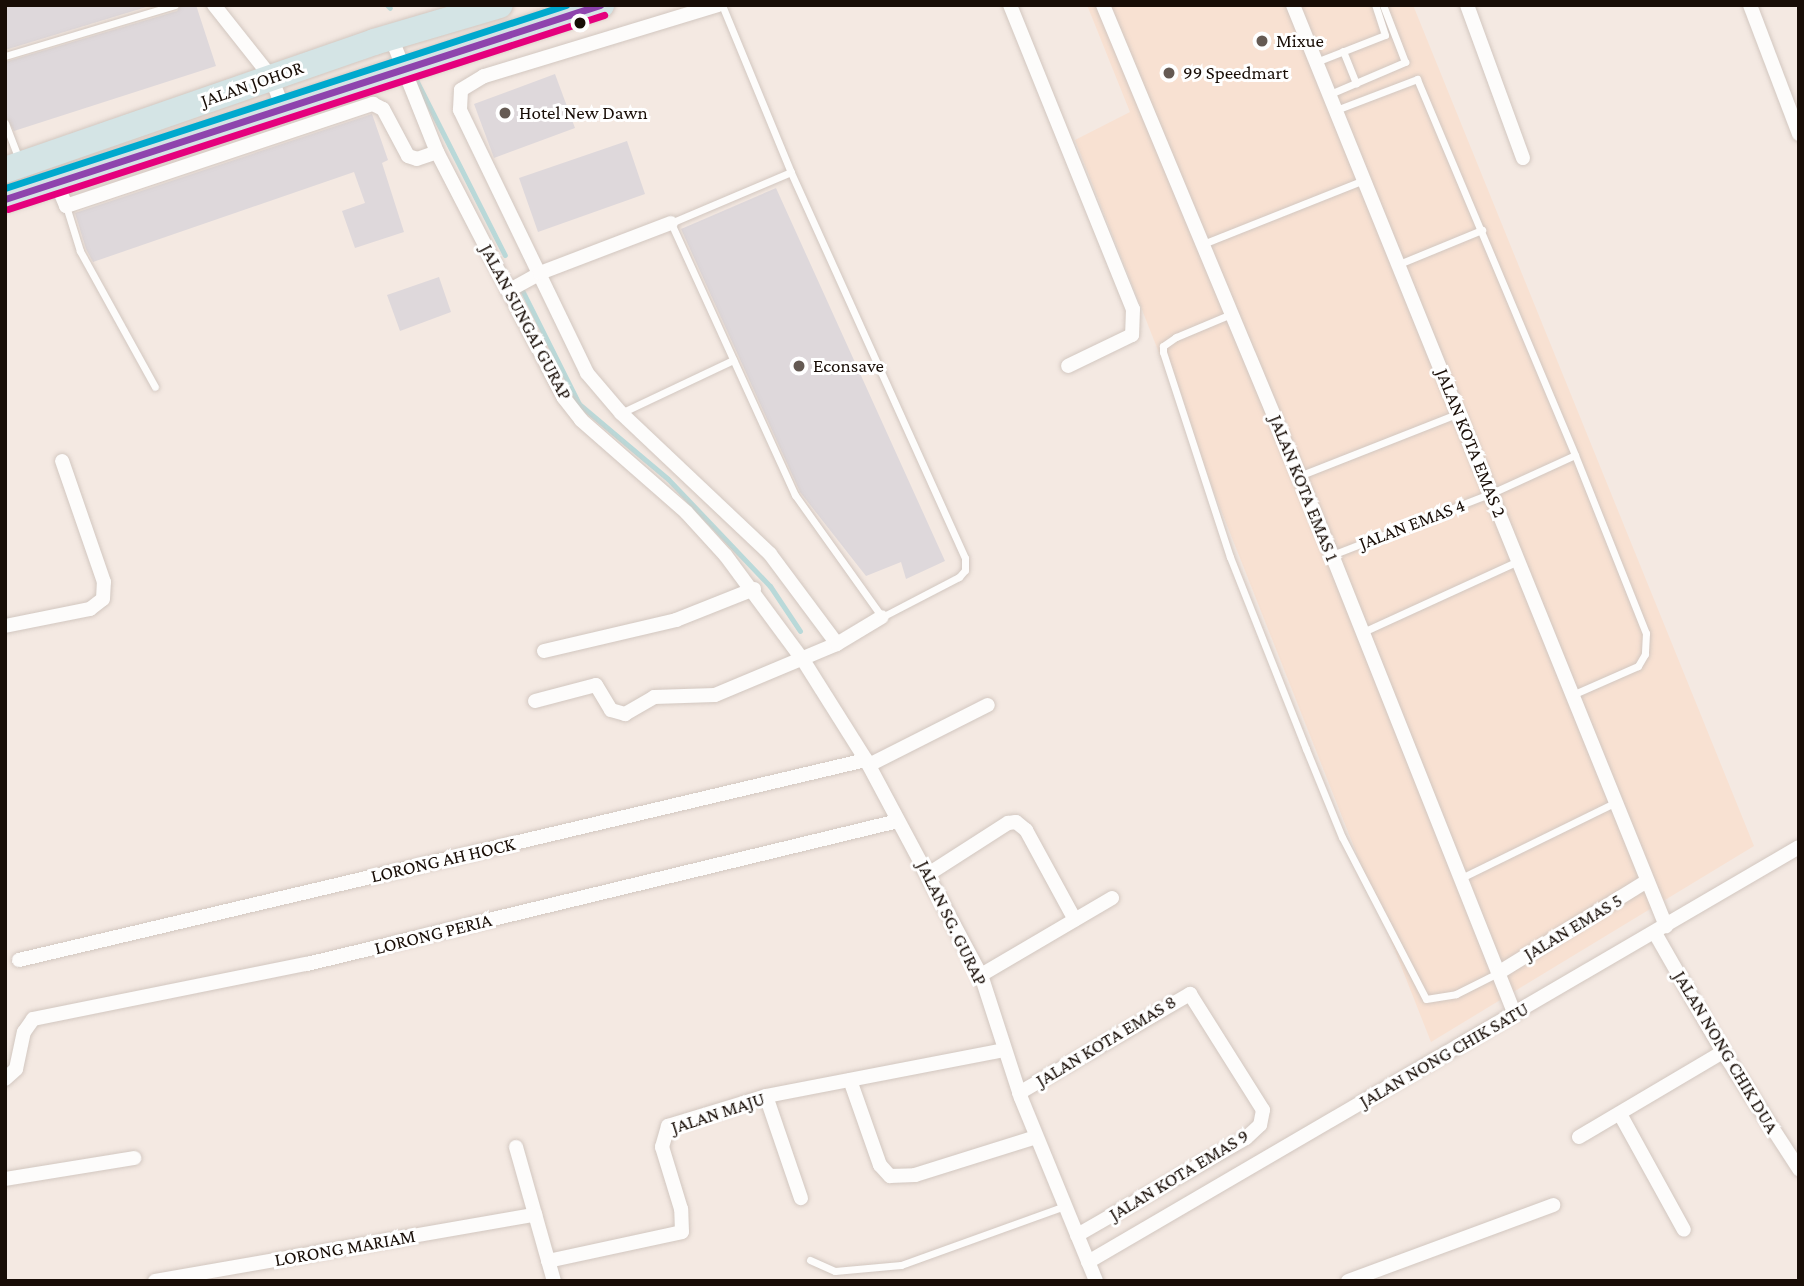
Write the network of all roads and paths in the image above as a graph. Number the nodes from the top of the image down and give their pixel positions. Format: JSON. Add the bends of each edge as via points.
{"nodes":[{"id":1,"x":176,"y":5,"type":"edge"},
{"id":2,"x":214,"y":5,"type":"edge"},
{"id":3,"x":500,"y":5,"type":"edge"},
{"id":4,"x":601,"y":5,"type":"edge"},
{"id":5,"x":720,"y":5,"type":"edge"},
{"id":6,"x":1010,"y":5,"type":"edge"},
{"id":7,"x":1293,"y":5,"type":"edge"},
{"id":8,"x":1375,"y":5,"type":"edge"},
{"id":9,"x":1383,"y":5,"type":"edge"},
{"id":10,"x":1467,"y":5,"type":"edge"},
{"id":11,"x":1750,"y":5,"type":"edge"},
{"id":12,"x":1106,"y":6,"type":"edge"},
{"id":13,"x":452,"y":12,"type":"edge"},
{"id":14,"x":391,"y":37,"type":"junction"},
{"id":15,"x":1343,"y":51,"type":"junction"},
{"id":16,"x":5,"y":56,"type":"edge"},
{"id":17,"x":1317,"y":62,"type":"junction"},
{"id":18,"x":403,"y":68,"type":"junction"},
{"id":19,"x":271,"y":77,"type":"junction"},
{"id":20,"x":1356,"y":84,"type":"junction"},
{"id":21,"x":1330,"y":94,"type":"junction"},
{"id":22,"x":282,"y":106,"type":"junction"},
{"id":23,"x":1336,"y":110,"type":"junction"},
{"id":24,"x":5,"y":123,"type":"edge"},
{"id":25,"x":1799,"y":134,"type":"edge"},
{"id":26,"x":437,"y":152,"type":"junction"},
{"id":27,"x":1523,"y":158,"type":"dead end"},
{"id":28,"x":150,"y":163,"type":"junction"},
{"id":29,"x":13,"y":167,"type":"edge"},
{"id":30,"x":791,"y":172,"type":"junction"},
{"id":31,"x":1364,"y":180,"type":"junction"},
{"id":32,"x":61,"y":194,"type":"junction"},
{"id":33,"x":5,"y":199,"type":"edge"},
{"id":34,"x":671,"y":223,"type":"junction"},
{"id":35,"x":1482,"y":230,"type":"junction"},
{"id":36,"x":1203,"y":244,"type":"junction"},
{"id":37,"x":1399,"y":264,"type":"junction"},
{"id":38,"x":540,"y":273,"type":"junction"},
{"id":39,"x":508,"y":291,"type":"junction"},
{"id":40,"x":1232,"y":314,"type":"junction"},
{"id":41,"x":733,"y":360,"type":"junction"},
{"id":42,"x":1068,"y":366,"type":"dead end"},
{"id":43,"x":155,"y":387,"type":"dead end"},
{"id":44,"x":621,"y":413,"type":"junction"},
{"id":45,"x":1459,"y":413,"type":"junction"},
{"id":46,"x":1576,"y":455,"type":"junction"},
{"id":47,"x":62,"y":461,"type":"dead end"},
{"id":48,"x":1299,"y":476,"type":"junction"},
{"id":49,"x":1492,"y":493,"type":"junction"},
{"id":50,"x":1332,"y":555,"type":"junction"},
{"id":51,"x":1519,"y":561,"type":"junction"},
{"id":52,"x":754,"y":589,"type":"junction"},
{"id":53,"x":882,"y":617,"type":"junction"},
{"id":54,"x":5,"y":626,"type":"edge"},
{"id":55,"x":1363,"y":632,"type":"junction"},
{"id":56,"x":837,"y":644,"type":"junction"},
{"id":57,"x":544,"y":651,"type":"dead end"},
{"id":58,"x":803,"y":660,"type":"junction"},
{"id":59,"x":1572,"y":695,"type":"junction"},
{"id":60,"x":535,"y":701,"type":"dead end"},
{"id":61,"x":988,"y":705,"type":"dead end"},
{"id":62,"x":868,"y":763,"type":"junction"},
{"id":63,"x":1616,"y":802,"type":"junction"},
{"id":64,"x":898,"y":821,"type":"junction"},
{"id":65,"x":1799,"y":847,"type":"edge"},
{"id":66,"x":930,"y":873,"type":"junction"},
{"id":67,"x":1460,"y":878,"type":"junction"},
{"id":68,"x":1647,"y":881,"type":"junction"},
{"id":69,"x":1112,"y":898,"type":"dead end"},
{"id":70,"x":1076,"y":920,"type":"junction"},
{"id":71,"x":1660,"y":929,"type":"junction"},
{"id":72,"x":19,"y":960,"type":"dead end"},
{"id":73,"x":1498,"y":973,"type":"junction"},
{"id":74,"x":981,"y":975,"type":"junction"},
{"id":75,"x":1194,"y":996,"type":"joint"},
{"id":76,"x":1515,"y":1014,"type":"junction"},
{"id":77,"x":1005,"y":1050,"type":"junction"},
{"id":78,"x":1723,"y":1052,"type":"junction"},
{"id":79,"x":5,"y":1079,"type":"edge"},
{"id":80,"x":850,"y":1080,"type":"junction"},
{"id":81,"x":1019,"y":1093,"type":"junction"},
{"id":82,"x":766,"y":1096,"type":"junction"},
{"id":83,"x":1620,"y":1114,"type":"junction"},
{"id":84,"x":1036,"y":1137,"type":"junction"},
{"id":85,"x":1579,"y":1137,"type":"dead end"},
{"id":86,"x":516,"y":1147,"type":"dead end"},
{"id":87,"x":134,"y":1158,"type":"dead end"},
{"id":88,"x":1799,"y":1169,"type":"edge"},
{"id":89,"x":5,"y":1179,"type":"edge"},
{"id":90,"x":801,"y":1198,"type":"dead end"},
{"id":91,"x":1553,"y":1205,"type":"dead end"},
{"id":92,"x":1065,"y":1206,"type":"junction"},
{"id":93,"x":535,"y":1215,"type":"junction"},
{"id":94,"x":1684,"y":1230,"type":"dead end"},
{"id":95,"x":1077,"y":1236,"type":"junction"},
{"id":96,"x":810,"y":1260,"type":"dead end"},
{"id":97,"x":548,"y":1261,"type":"junction"},
{"id":98,"x":1088,"y":1262,"type":"junction"},
{"id":99,"x":155,"y":1281,"type":"edge"},
{"id":100,"x":554,"y":1281,"type":"edge"},
{"id":101,"x":1096,"y":1281,"type":"edge"},
{"id":102,"x":1348,"y":1281,"type":"edge"}],
"edges":[{"from":1,"to":16,"type":"lane"},
{"from":2,"to":19,"type":"street"},
{"from":3,"to":13,"type":"highway","name":"JALAN JOHOR"},
{"from":4,"to":18,"type":"highway","name":"JALAN JOHOR"},
{"from":5,"to":30,"type":"lane"},
{"from":5,"to":38,"type":"street","via":[[484,76],[461,90],[460,110]]},
{"from":6,"to":42,"type":"street","via":[[1134,316],[1132,335]]},
{"from":7,"to":17,"type":"street","name":"JALAN KOTA EMAS 2"},
{"from":8,"to":15,"type":"lane","via":[[1386,34]]},
{"from":9,"to":20,"type":"lane","via":[[1405,62]]},
{"from":10,"to":27,"type":"street"},
{"from":11,"to":25,"type":"street"},
{"from":12,"to":36,"type":"street","name":"JALAN KOTA EMAS 1"},
{"from":13,"to":14,"type":"highway","name":"JALAN JOHOR"},
{"from":14,"to":18,"type":"street","name":"JALAN SUNGAI GURAP"},
{"from":14,"to":19,"type":"highway","name":"JALAN JOHOR"},
{"from":15,"to":17,"type":"lane"},
{"from":15,"to":20,"type":"lane"},
{"from":17,"to":21,"type":"street","name":"JALAN KOTA EMAS 2"},
{"from":18,"to":22,"type":"highway","name":"JALAN JOHOR"},
{"from":18,"to":26,"type":"street","name":"JALAN SUNGAI GURAP"},
{"from":19,"to":22,"type":"street"},
{"from":19,"to":29,"type":"highway","name":"JALAN JOHOR"},
{"from":20,"to":21,"type":"lane"},
{"from":21,"to":23,"type":"street","name":"JALAN KOTA EMAS 2"},
{"from":22,"to":28,"type":"highway","name":"JALAN JOHOR"},
{"from":23,"to":31,"type":"street","name":"JALAN KOTA EMAS 2"},
{"from":23,"to":35,"type":"lane","via":[[1417,79]]},
{"from":24,"to":29,"type":"lane"},
{"from":26,"to":28,"type":"street","via":[[417,159],[408,156],[383,109],[373,104]]},
{"from":26,"to":39,"type":"street","name":"JALAN SUNGAI GURAP"},
{"from":28,"to":32,"type":"highway","name":"JALAN JOHOR"},
{"from":30,"to":34,"type":"lane"},
{"from":30,"to":53,"type":"lane","via":[[965,558],[965,570],[959,577]]},
{"from":31,"to":36,"type":"lane"},
{"from":31,"to":37,"type":"street","name":"JALAN KOTA EMAS 2"},
{"from":32,"to":33,"type":"highway","name":"JALAN JOHOR"},
{"from":32,"to":43,"type":"lane","via":[[80,251],[137,347]]},
{"from":34,"to":38,"type":"street"},
{"from":34,"to":41,"type":"lane"},
{"from":35,"to":37,"type":"lane"},
{"from":35,"to":46,"type":"lane"},
{"from":36,"to":40,"type":"street","name":"JALAN KOTA EMAS 1"},
{"from":37,"to":45,"type":"street","name":"JALAN KOTA EMAS 2"},
{"from":38,"to":39,"type":"street"},
{"from":38,"to":44,"type":"street","via":[[587,373]]},
{"from":39,"to":52,"type":"street","name":"JALAN SUNGAI GURAP","via":[[564,398],[581,420],[686,512]]},
{"from":40,"to":48,"type":"street","name":"JALAN KOTA EMAS 1"},
{"from":40,"to":73,"type":"lane","via":[[1176,337],[1163,346],[1163,352],[1230,557],[1311,761],[1342,837],[1426,999],[1455,994]]},
{"from":41,"to":44,"type":"lane"},
{"from":41,"to":53,"type":"lane","via":[[795,495]]},
{"from":44,"to":56,"type":"street","via":[[770,554]]},
{"from":45,"to":48,"type":"lane"},
{"from":45,"to":49,"type":"street","name":"JALAN KOTA EMAS 2"},
{"from":46,"to":49,"type":"lane","name":"JALAN EMAS 4"},
{"from":46,"to":59,"type":"lane","via":[[1646,633],[1645,654],[1638,666]]},
{"from":47,"to":54,"type":"street","via":[[104,582],[103,599],[90,609]]},
{"from":48,"to":50,"type":"street","name":"JALAN KOTA EMAS 1"},
{"from":49,"to":50,"type":"lane","name":"JALAN EMAS 4"},
{"from":49,"to":51,"type":"street","name":"JALAN KOTA EMAS 2"},
{"from":50,"to":55,"type":"street","name":"JALAN KOTA EMAS 1"},
{"from":51,"to":55,"type":"lane"},
{"from":51,"to":59,"type":"street","name":"JALAN KOTA EMAS 2"},
{"from":52,"to":57,"type":"street","via":[[676,620]]},
{"from":52,"to":58,"type":"street","name":"JALAN SUNGAI GURAP"},
{"from":53,"to":56,"type":"street"},
{"from":55,"to":67,"type":"street","name":"JALAN KOTA EMAS 1"},
{"from":56,"to":58,"type":"street"},
{"from":58,"to":60,"type":"street","via":[[715,695],[654,696],[625,714],[611,710],[596,685]]},
{"from":58,"to":62,"type":"street","name":"JALAN SG. GURAP"},
{"from":59,"to":63,"type":"street","name":"JALAN KOTA EMAS 2"},
{"from":61,"to":62,"type":"street","name":"LORONG AH HOCK"},
{"from":62,"to":64,"type":"street","name":"JALAN SG. GURAP"},
{"from":62,"to":72,"type":"street","name":"LORONG AH HOCK"},
{"from":63,"to":67,"type":"lane"},
{"from":63,"to":68,"type":"street","name":"JALAN KOTA EMAS 2"},
{"from":64,"to":66,"type":"street","name":"JALAN SG. GURAP"},
{"from":64,"to":79,"type":"street","name":"LORONG PERIA","via":[[307,964],[33,1019],[24,1032],[16,1069]]},
{"from":65,"to":71,"type":"street","name":"JALAN NONG CHIK SATU"},
{"from":66,"to":70,"type":"street","via":[[1016,822],[1026,830]]},
{"from":66,"to":74,"type":"street","name":"JALAN SG. GURAP"},
{"from":67,"to":73,"type":"street","name":"JALAN KOTA EMAS 1"},
{"from":68,"to":71,"type":"street","name":"JALAN NONG CHIK DUA"},
{"from":68,"to":73,"type":"street","name":"JALAN EMAS 5"},
{"from":69,"to":70,"type":"street"},
{"from":70,"to":74,"type":"street"},
{"from":71,"to":76,"type":"street","name":"JALAN NONG CHIK SATU"},
{"from":71,"to":78,"type":"street","name":"JALAN NONG CHIK DUA"},
{"from":73,"to":76,"type":"street","name":"JALAN KOTA EMAS 1"},
{"from":74,"to":77,"type":"street","name":"JALAN SG. GURAP"},
{"from":75,"to":81,"type":"street","name":"JALAN KOTA EMAS 8","via":[[1180,997]]},
{"from":75,"to":95,"type":"street","name":"JALAN KOTA EMAS 9","via":[[1263,1110],[1260,1125],[1246,1138]]},
{"from":76,"to":98,"type":"street","name":"JALAN NONG CHIK SATU"},
{"from":77,"to":80,"type":"street","name":"JALAN MAJU"},
{"from":77,"to":81,"type":"street","name":"JALAN SG. GURAP"},
{"from":78,"to":83,"type":"street"},
{"from":78,"to":88,"type":"street","name":"JALAN NONG CHIK DUA"},
{"from":80,"to":82,"type":"street","name":"JALAN MAJU"},
{"from":80,"to":84,"type":"street","via":[[880,1164],[890,1176],[915,1175]]},
{"from":81,"to":84,"type":"street","name":"JALAN SG. GURAP"},
{"from":82,"to":90,"type":"street"},
{"from":82,"to":97,"type":"street","name":"JALAN MAJU","via":[[664,1130],[662,1147],[682,1232]]},
{"from":83,"to":85,"type":"street"},
{"from":83,"to":94,"type":"street"},
{"from":84,"to":92,"type":"street","name":"JALAN SG. GURAP"},
{"from":86,"to":93,"type":"street"},
{"from":87,"to":89,"type":"street"},
{"from":91,"to":102,"type":"street"},
{"from":92,"to":95,"type":"street","name":"JALAN SG. GURAP"},
{"from":92,"to":96,"type":"lane","via":[[901,1265],[835,1270]]},
{"from":93,"to":97,"type":"street"},
{"from":93,"to":99,"type":"street","name":"LORONG MARIAM"},
{"from":95,"to":98,"type":"street","name":"JALAN SG. GURAP"},
{"from":97,"to":100,"type":"street"},
{"from":98,"to":101,"type":"street","name":"JALAN SG. GURAP"}]}
